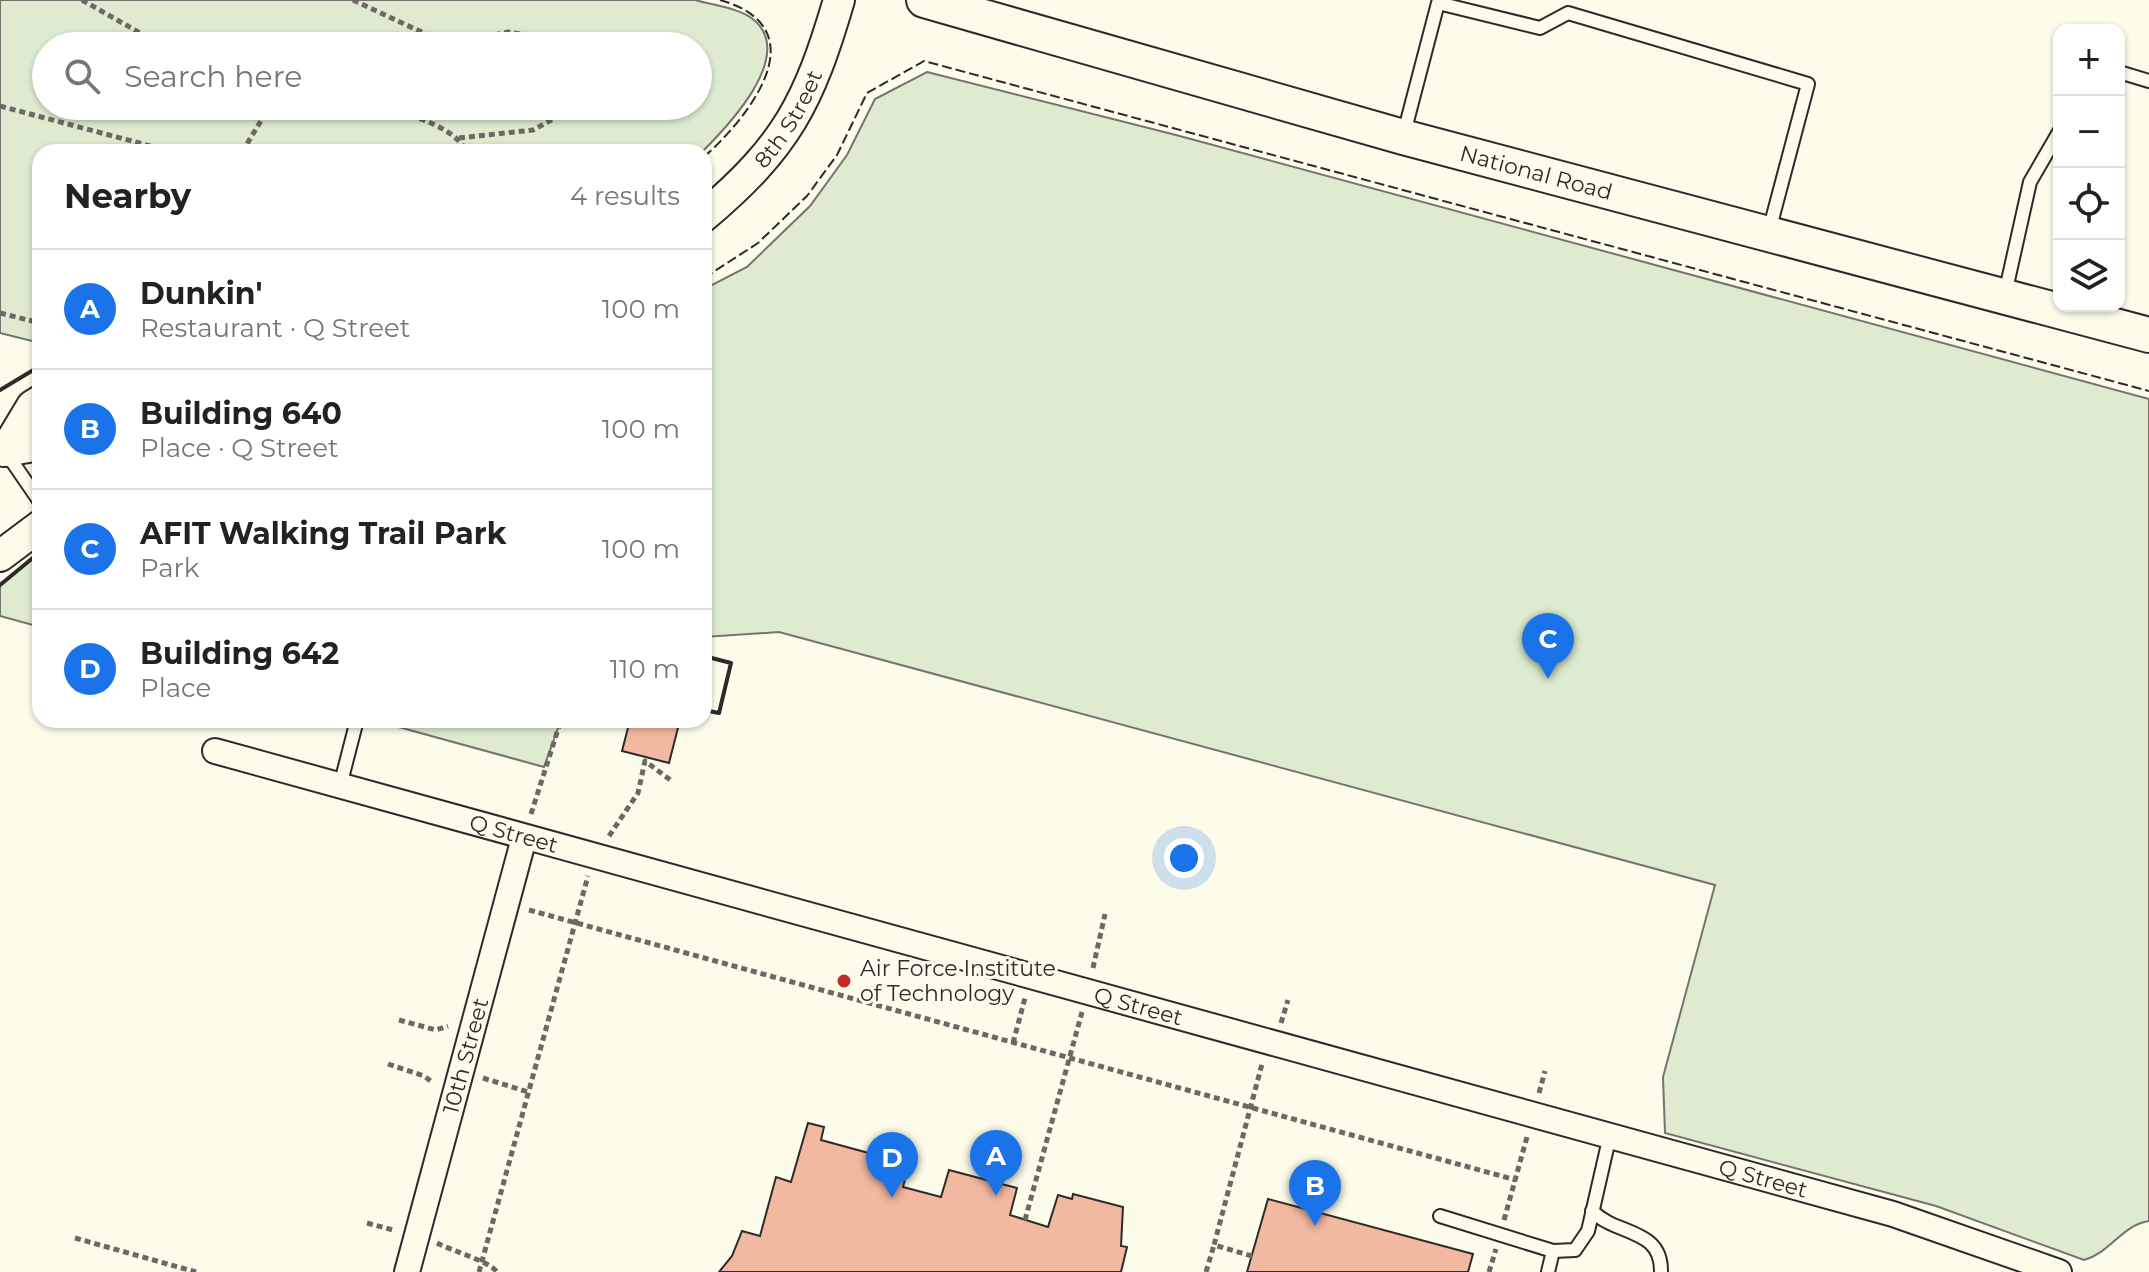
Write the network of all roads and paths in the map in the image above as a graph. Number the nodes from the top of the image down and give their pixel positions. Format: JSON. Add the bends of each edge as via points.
{"nodes":[{"id":1,"x":82,"y":0,"type":"edge"},
{"id":2,"x":353,"y":0,"type":"edge"},
{"id":3,"x":839,"y":0,"type":"edge"},
{"id":4,"x":924,"y":0,"type":"edge"},
{"id":5,"x":138,"y":32,"type":"edge"},
{"id":6,"x":422,"y":32,"type":"edge"},
{"id":7,"x":2125,"y":74,"type":"edge"},
{"id":8,"x":2149,"y":81,"type":"edge"},
{"id":9,"x":0,"y":106,"type":"edge"},
{"id":10,"x":32,"y":115,"type":"edge"},
{"id":11,"x":53,"y":120,"type":"edge"},
{"id":12,"x":261,"y":120,"type":"edge"},
{"id":13,"x":417,"y":120,"type":"edge"},
{"id":14,"x":551,"y":120,"type":"edge"},
{"id":15,"x":1403,"y":137,"type":"junction"},
{"id":16,"x":459,"y":138,"type":"junction"},
{"id":17,"x":2053,"y":142,"type":"edge"},
{"id":18,"x":143,"y":144,"type":"edge"},
{"id":19,"x":247,"y":144,"type":"edge"},
{"id":20,"x":462,"y":144,"type":"edge"},
{"id":21,"x":712,"y":209,"type":"edge"},
{"id":22,"x":1769,"y":234,"type":"junction"},
{"id":23,"x":2004,"y":296,"type":"junction"},
{"id":24,"x":0,"y":313,"type":"edge"},
{"id":25,"x":32,"y":321,"type":"edge"},
{"id":26,"x":2149,"y":335,"type":"edge"},
{"id":27,"x":32,"y":406,"type":"edge"},
{"id":28,"x":32,"y":425,"type":"edge"},
{"id":29,"x":32,"y":439,"type":"edge"},
{"id":30,"x":32,"y":447,"type":"edge"},
{"id":31,"x":3,"y":452,"type":"edge"},
{"id":32,"x":32,"y":491,"type":"edge"},
{"id":33,"x":32,"y":532,"type":"edge"},
{"id":34,"x":0,"y":556,"type":"edge"},
{"id":35,"x":355,"y":728,"type":"edge"},
{"id":36,"x":558,"y":728,"type":"edge"},
{"id":37,"x":215,"y":751,"type":"dead end"},
{"id":38,"x":673,"y":782,"type":"dead end"},
{"id":39,"x":340,"y":786,"type":"junction"},
{"id":40,"x":524,"y":838,"type":"junction"},
{"id":41,"x":592,"y":857,"type":"junction"},
{"id":42,"x":506,"y":904,"type":"junction"},
{"id":43,"x":1105,"y":914,"type":"dead end"},
{"id":44,"x":575,"y":922,"type":"junction"},
{"id":45,"x":1031,"y":977,"type":"junction"},
{"id":46,"x":1088,"y":992,"type":"junction"},
{"id":47,"x":1288,"y":1000,"type":"dead end"},
{"id":48,"x":399,"y":1020,"type":"dead end"},
{"id":49,"x":453,"y":1023,"type":"dead end"},
{"id":50,"x":1268,"y":1042,"type":"junction"},
{"id":51,"x":1013,"y":1043,"type":"junction"},
{"id":52,"x":1070,"y":1059,"type":"junction"},
{"id":53,"x":460,"y":1071,"type":"junction"},
{"id":54,"x":528,"y":1092,"type":"junction"},
{"id":55,"x":1251,"y":1107,"type":"junction"},
{"id":56,"x":1610,"y":1135,"type":"junction"},
{"id":57,"x":1516,"y":1180,"type":"dead end"},
{"id":58,"x":1592,"y":1211,"type":"junction"},
{"id":59,"x":1440,"y":1216,"type":"dead end"},
{"id":60,"x":1025,"y":1220,"type":"dead end"},
{"id":61,"x":75,"y":1238,"type":"dead end"},
{"id":62,"x":1214,"y":1245,"type":"junction"},
{"id":63,"x":1553,"y":1251,"type":"junction"},
{"id":64,"x":1252,"y":1256,"type":"dead end"},
{"id":65,"x":481,"y":1262,"type":"junction"},
{"id":66,"x":196,"y":1272,"type":"edge"},
{"id":67,"x":407,"y":1272,"type":"edge"},
{"id":68,"x":479,"y":1272,"type":"edge"},
{"id":69,"x":497,"y":1272,"type":"edge"},
{"id":70,"x":1206,"y":1272,"type":"edge"},
{"id":71,"x":1548,"y":1272,"type":"edge"},
{"id":72,"x":1661,"y":1272,"type":"edge"},
{"id":73,"x":2059,"y":1272,"type":"edge"}],
"edges":[{"from":1,"to":5,"type":"path"},
{"from":2,"to":6,"type":"path"},
{"from":3,"to":21,"type":"street","name":"8th Street","via":[[819,69],[801,107],[754,170]]},
{"from":4,"to":15,"type":"main road","name":"National Road"},
{"from":7,"to":8,"type":"lane"},
{"from":9,"to":10,"type":"path"},
{"from":11,"to":18,"type":"path"},
{"from":12,"to":19,"type":"path"},
{"from":13,"to":16,"type":"path"},
{"from":14,"to":16,"type":"path","via":[[533,130]]},
{"from":15,"to":22,"type":"main road","name":"National Road"},
{"from":15,"to":22,"type":"lane","via":[[1438,3],[1540,28],[1568,13],[1808,84]]},
{"from":16,"to":20,"type":"path"},
{"from":17,"to":23,"type":"lane","via":[[2030,182]]},
{"from":22,"to":23,"type":"main road","name":"National Road"},
{"from":23,"to":26,"type":"main road","name":"National Road"},
{"from":24,"to":25,"type":"path"},
{"from":27,"to":31,"type":"street"},
{"from":28,"to":31,"type":"street"},
{"from":29,"to":31,"type":"street"},
{"from":30,"to":31,"type":"street"},
{"from":31,"to":32,"type":"lane"},
{"from":33,"to":34,"type":"street"},
{"from":35,"to":39,"type":"lane"},
{"from":36,"to":40,"type":"path"},
{"from":37,"to":39,"type":"street","name":"Q Street"},
{"from":38,"to":41,"type":"path","via":[[645,761],[638,793]]},
{"from":39,"to":40,"type":"street","name":"Q Street"},
{"from":40,"to":41,"type":"street","name":"Q Street"},
{"from":40,"to":42,"type":"street","name":"10th Street"},
{"from":41,"to":44,"type":"path"},
{"from":41,"to":45,"type":"street","name":"Q Street"},
{"from":42,"to":44,"type":"path"},
{"from":42,"to":53,"type":"street","name":"10th Street"},
{"from":43,"to":46,"type":"path"},
{"from":44,"to":51,"type":"path"},
{"from":44,"to":54,"type":"path"},
{"from":45,"to":46,"type":"street","name":"Q Street"},
{"from":45,"to":51,"type":"path"},
{"from":46,"to":50,"type":"street","name":"Q Street"},
{"from":46,"to":52,"type":"path"},
{"from":47,"to":50,"type":"path","via":[[1280,1029]]},
{"from":48,"to":49,"type":"path","via":[[436,1030]]},
{"from":50,"to":55,"type":"path"},
{"from":50,"to":56,"type":"street","name":"Q Street"},
{"from":51,"to":52,"type":"path"},
{"from":52,"to":55,"type":"path"},
{"from":52,"to":60,"type":"path"},
{"from":53,"to":54,"type":"path"},
{"from":53,"to":67,"type":"street","name":"10th Street"},
{"from":54,"to":65,"type":"path"},
{"from":55,"to":57,"type":"path"},
{"from":55,"to":62,"type":"path"},
{"from":56,"to":58,"type":"lane"},
{"from":56,"to":73,"type":"street","name":"Q Street","via":[[1893,1214]]},
{"from":58,"to":63,"type":"lane","via":[[1581,1244],[1575,1250]]},
{"from":58,"to":72,"type":"lane","via":[[1652,1242],[1661,1255]]},
{"from":59,"to":63,"type":"lane"},
{"from":61,"to":66,"type":"path"},
{"from":62,"to":64,"type":"path"},
{"from":62,"to":70,"type":"path"},
{"from":63,"to":71,"type":"lane"},
{"from":65,"to":68,"type":"path"},
{"from":65,"to":69,"type":"path"}]}
